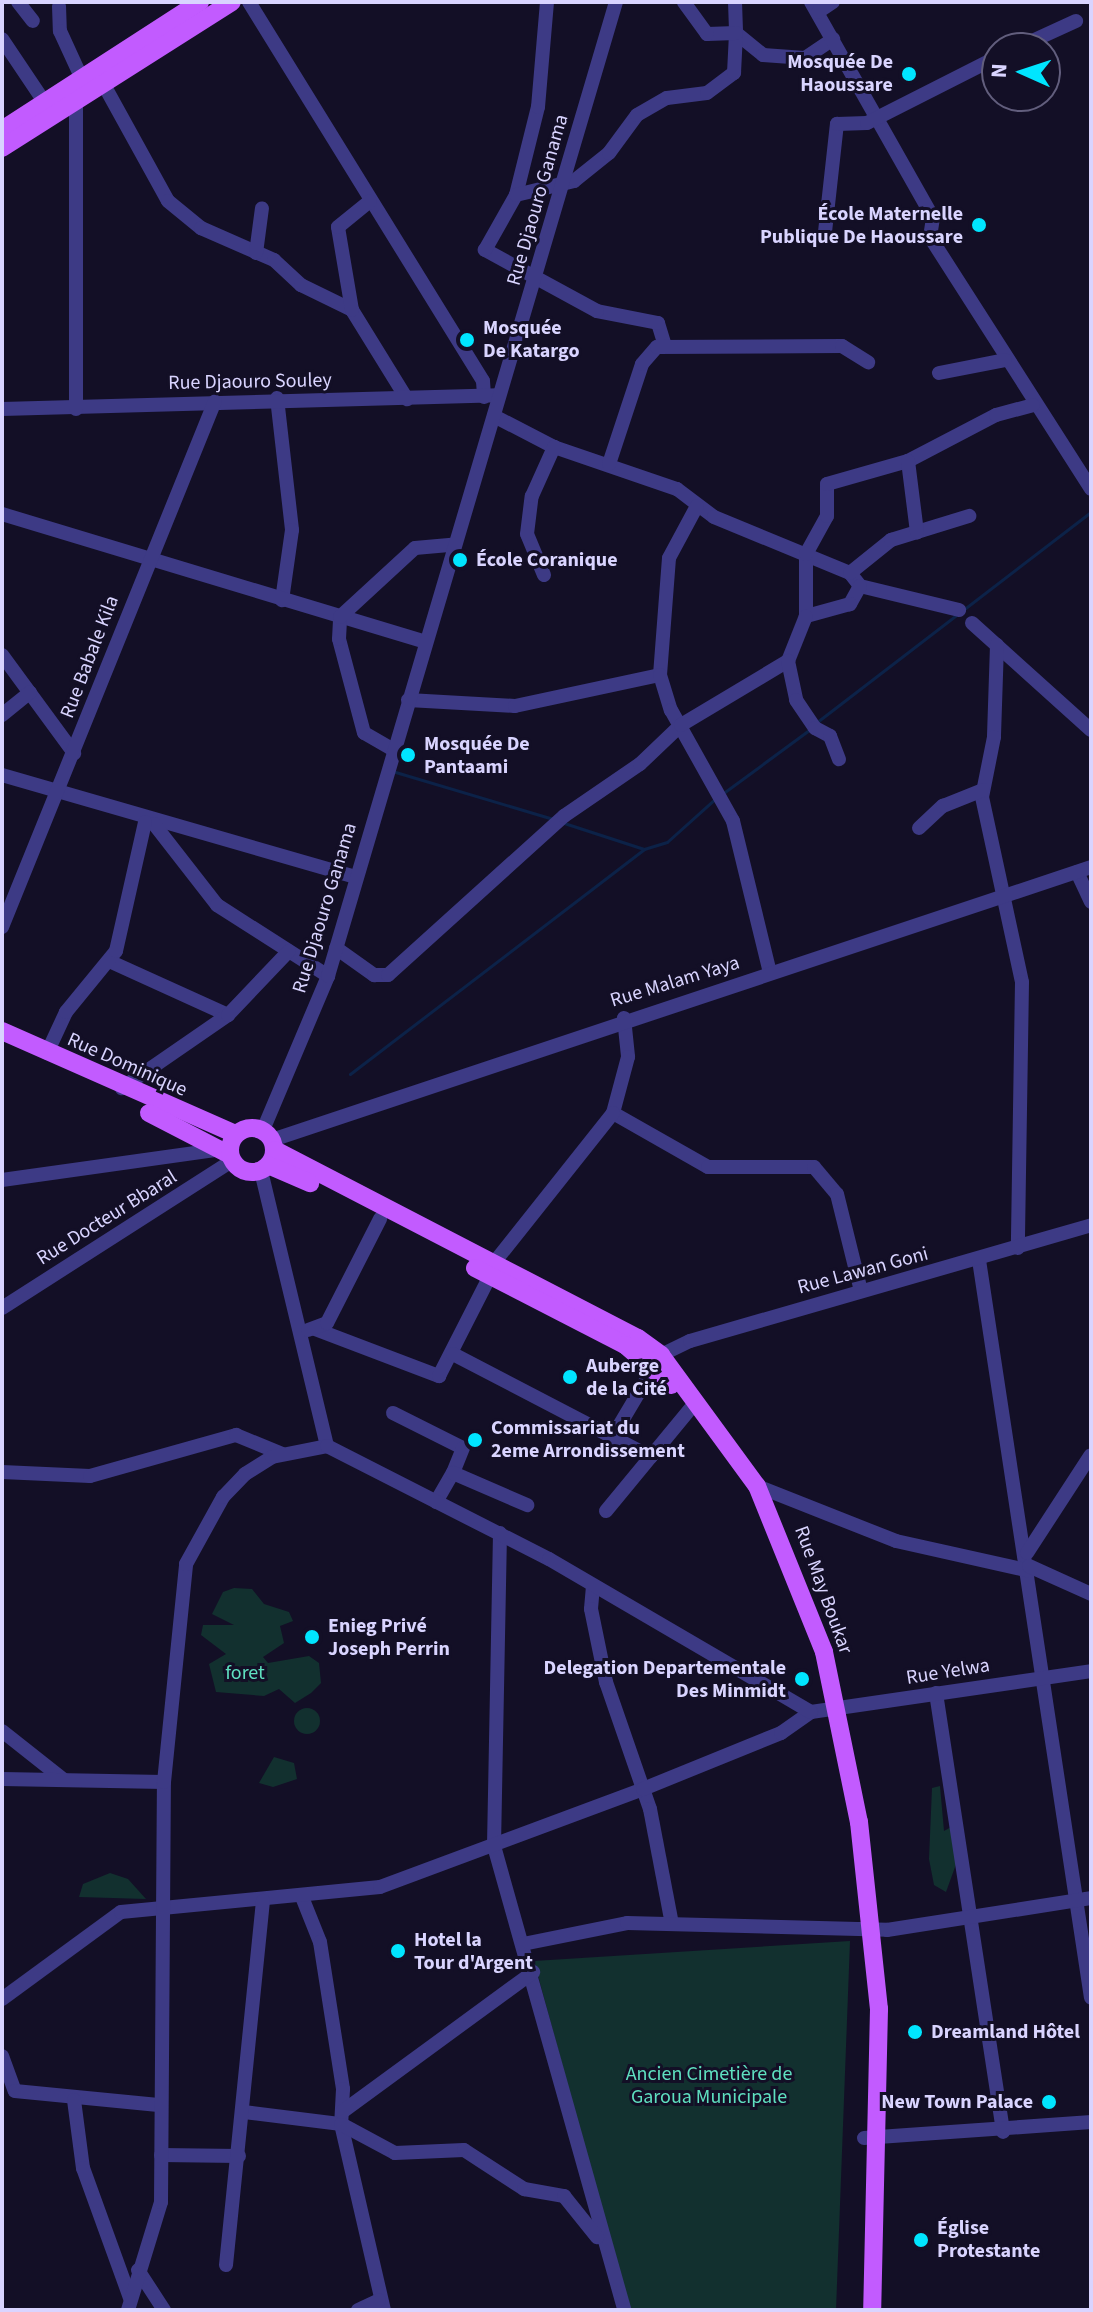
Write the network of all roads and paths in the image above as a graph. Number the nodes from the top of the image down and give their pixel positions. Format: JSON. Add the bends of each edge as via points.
{"nodes":[{"id":1,"x":18,"y":2,"type":"edge"},
{"id":2,"x":200,"y":2,"type":"edge"},
{"id":3,"x":232,"y":2,"type":"edge"},
{"id":4,"x":249,"y":2,"type":"edge"},
{"id":5,"x":547,"y":2,"type":"edge"},
{"id":6,"x":616,"y":2,"type":"edge"},
{"id":7,"x":684,"y":2,"type":"edge"},
{"id":8,"x":735,"y":2,"type":"edge"},
{"id":9,"x":833,"y":2,"type":"edge"},
{"id":10,"x":59,"y":6,"type":"dead end"},
{"id":11,"x":814,"y":7,"type":"edge"},
{"id":12,"x":33,"y":21,"type":"dead end"},
{"id":13,"x":1076,"y":21,"type":"dead end"},
{"id":14,"x":1052,"y":32,"type":"edge"},
{"id":15,"x":736,"y":33,"type":"junction"},
{"id":16,"x":2,"y":39,"type":"edge"},
{"id":17,"x":833,"y":39,"type":"junction"},
{"id":18,"x":981,"y":65,"type":"edge"},
{"id":19,"x":82,"y":79,"type":"junction"},
{"id":20,"x":104,"y":85,"type":"junction"},
{"id":21,"x":76,"y":102,"type":"junction"},
{"id":22,"x":45,"y":103,"type":"junction"},
{"id":23,"x":877,"y":118,"type":"junction"},
{"id":24,"x":2,"y":130,"type":"edge"},
{"id":25,"x":2,"y":148,"type":"edge"},
{"id":26,"x":562,"y":185,"type":"junction"},
{"id":27,"x":516,"y":195,"type":"junction"},
{"id":28,"x":370,"y":201,"type":"junction"},
{"id":29,"x":262,"y":208,"type":"dead end"},
{"id":30,"x":825,"y":232,"type":"dead end"},
{"id":31,"x":256,"y":253,"type":"junction"},
{"id":32,"x":538,"y":275,"type":"junction"},
{"id":33,"x":352,"y":310,"type":"junction"},
{"id":34,"x":665,"y":346,"type":"junction"},
{"id":35,"x":1005,"y":360,"type":"junction"},
{"id":36,"x":868,"y":362,"type":"dead end"},
{"id":37,"x":939,"y":373,"type":"dead end"},
{"id":38,"x":277,"y":398,"type":"junction"},
{"id":39,"x":407,"y":399,"type":"junction"},
{"id":40,"x":215,"y":401,"type":"junction"},
{"id":41,"x":1033,"y":405,"type":"junction"},
{"id":42,"x":493,"y":408,"type":"junction"},
{"id":43,"x":2,"y":409,"type":"edge"},
{"id":44,"x":76,"y":409,"type":"junction"},
{"id":45,"x":554,"y":447,"type":"junction"},
{"id":46,"x":908,"y":461,"type":"junction"},
{"id":47,"x":609,"y":464,"type":"junction"},
{"id":48,"x":1091,"y":489,"type":"edge"},
{"id":49,"x":697,"y":506,"type":"junction"},
{"id":50,"x":2,"y":514,"type":"edge"},
{"id":51,"x":969,"y":516,"type":"dead end"},
{"id":52,"x":917,"y":532,"type":"junction"},
{"id":53,"x":452,"y":545,"type":"junction"},
{"id":54,"x":806,"y":554,"type":"junction"},
{"id":55,"x":149,"y":558,"type":"junction"},
{"id":56,"x":850,"y":573,"type":"junction"},
{"id":57,"x":544,"y":575,"type":"dead end"},
{"id":58,"x":860,"y":586,"type":"junction"},
{"id":59,"x":282,"y":600,"type":"junction"},
{"id":60,"x":959,"y":610,"type":"dead end"},
{"id":61,"x":806,"y":616,"type":"junction"},
{"id":62,"x":340,"y":617,"type":"junction"},
{"id":63,"x":972,"y":623,"type":"dead end"},
{"id":64,"x":425,"y":642,"type":"junction"},
{"id":65,"x":997,"y":645,"type":"junction"},
{"id":66,"x":2,"y":655,"type":"edge"},
{"id":67,"x":788,"y":661,"type":"junction"},
{"id":68,"x":660,"y":675,"type":"junction"},
{"id":69,"x":30,"y":692,"type":"junction"},
{"id":70,"x":408,"y":700,"type":"junction"},
{"id":71,"x":2,"y":715,"type":"edge"},
{"id":72,"x":681,"y":725,"type":"junction"},
{"id":73,"x":1091,"y":730,"type":"edge"},
{"id":74,"x":74,"y":753,"type":"junction"},
{"id":75,"x":391,"y":753,"type":"junction"},
{"id":76,"x":839,"y":759,"type":"dead end"},
{"id":77,"x":2,"y":775,"type":"edge"},
{"id":78,"x":983,"y":790,"type":"junction"},
{"id":79,"x":61,"y":792,"type":"junction"},
{"id":80,"x":149,"y":823,"type":"junction"},
{"id":81,"x":919,"y":828,"type":"dead end"},
{"id":82,"x":1084,"y":870,"type":"edge"},
{"id":83,"x":356,"y":877,"type":"junction"},
{"id":84,"x":1006,"y":896,"type":"junction"},
{"id":85,"x":1091,"y":902,"type":"edge"},
{"id":86,"x":2,"y":927,"type":"edge"},
{"id":87,"x":336,"y":948,"type":"junction"},
{"id":88,"x":289,"y":951,"type":"junction"},
{"id":89,"x":109,"y":961,"type":"junction"},
{"id":90,"x":770,"y":973,"type":"junction"},
{"id":91,"x":328,"y":976,"type":"junction"},
{"id":92,"x":228,"y":1015,"type":"junction"},
{"id":93,"x":624,"y":1018,"type":"junction"},
{"id":94,"x":2,"y":1031,"type":"edge"},
{"id":95,"x":2,"y":1043,"type":"edge"},
{"id":96,"x":47,"y":1053,"type":"junction"},
{"id":97,"x":122,"y":1088,"type":"junction"},
{"id":98,"x":613,"y":1113,"type":"junction"},
{"id":99,"x":235,"y":1134,"type":"junction"},
{"id":100,"x":268,"y":1151,"type":"junction"},
{"id":101,"x":228,"y":1155,"type":"junction"},
{"id":102,"x":2,"y":1180,"type":"edge"},
{"id":103,"x":380,"y":1219,"type":"junction"},
{"id":104,"x":1091,"y":1225,"type":"edge"},
{"id":105,"x":1018,"y":1248,"type":"junction"},
{"id":106,"x":979,"y":1260,"type":"junction"},
{"id":107,"x":492,"y":1270,"type":"junction"},
{"id":108,"x":861,"y":1291,"type":"junction"},
{"id":109,"x":2,"y":1308,"type":"edge"},
{"id":110,"x":307,"y":1330,"type":"junction"},
{"id":111,"x":453,"y":1354,"type":"junction"},
{"id":112,"x":657,"y":1361,"type":"junction"},
{"id":113,"x":691,"y":1408,"type":"junction"},
{"id":114,"x":393,"y":1413,"type":"dead end"},
{"id":115,"x":613,"y":1436,"type":"junction"},
{"id":116,"x":327,"y":1446,"type":"junction"},
{"id":117,"x":282,"y":1454,"type":"junction"},
{"id":118,"x":1090,"y":1456,"type":"edge"},
{"id":119,"x":651,"y":1457,"type":"junction"},
{"id":120,"x":2,"y":1472,"type":"edge"},
{"id":121,"x":453,"y":1473,"type":"junction"},
{"id":122,"x":757,"y":1486,"type":"junction"},
{"id":123,"x":436,"y":1502,"type":"junction"},
{"id":124,"x":527,"y":1505,"type":"dead end"},
{"id":125,"x":606,"y":1511,"type":"dead end"},
{"id":126,"x":500,"y":1533,"type":"junction"},
{"id":127,"x":1028,"y":1563,"type":"junction"},
{"id":128,"x":593,"y":1586,"type":"junction"},
{"id":129,"x":1091,"y":1594,"type":"edge"},
{"id":130,"x":1091,"y":1671,"type":"edge"},
{"id":131,"x":1044,"y":1677,"type":"junction"},
{"id":132,"x":936,"y":1693,"type":"junction"},
{"id":133,"x":826,"y":1712,"type":"junction"},
{"id":134,"x":2,"y":1731,"type":"edge"},
{"id":135,"x":2,"y":1779,"type":"edge"},
{"id":136,"x":64,"y":1780,"type":"junction"},
{"id":137,"x":164,"y":1782,"type":"junction"},
{"id":138,"x":643,"y":1789,"type":"junction"},
{"id":139,"x":494,"y":1846,"type":"junction"},
{"id":140,"x":302,"y":1897,"type":"junction"},
{"id":141,"x":1091,"y":1898,"type":"edge"},
{"id":142,"x":263,"y":1901,"type":"junction"},
{"id":143,"x":1075,"y":1901,"type":"junction"},
{"id":144,"x":163,"y":1908,"type":"junction"},
{"id":145,"x":974,"y":1917,"type":"junction"},
{"id":146,"x":672,"y":1924,"type":"junction"},
{"id":147,"x":867,"y":1931,"type":"junction"},
{"id":148,"x":523,"y":1944,"type":"junction"},
{"id":149,"x":533,"y":1972,"type":"junction"},
{"id":150,"x":1091,"y":1998,"type":"edge"},
{"id":151,"x":2,"y":1999,"type":"edge"},
{"id":152,"x":2,"y":2058,"type":"edge"},
{"id":153,"x":74,"y":2100,"type":"junction"},
{"id":154,"x":158,"y":2105,"type":"junction"},
{"id":155,"x":244,"y":2112,"type":"junction"},
{"id":156,"x":342,"y":2118,"type":"junction"},
{"id":157,"x":1091,"y":2122,"type":"edge"},
{"id":158,"x":1003,"y":2132,"type":"junction"},
{"id":159,"x":870,"y":2138,"type":"junction"},
{"id":160,"x":161,"y":2155,"type":"junction"},
{"id":161,"x":239,"y":2156,"type":"junction"},
{"id":162,"x":609,"y":2258,"type":"junction"},
{"id":163,"x":226,"y":2265,"type":"dead end"},
{"id":164,"x":138,"y":2270,"type":"junction"},
{"id":165,"x":618,"y":2290,"type":"junction"},
{"id":166,"x":129,"y":2304,"type":"edge"},
{"id":167,"x":381,"y":2305,"type":"edge"},
{"id":168,"x":164,"y":2310,"type":"edge"},
{"id":169,"x":358,"y":2310,"type":"edge"},
{"id":170,"x":615,"y":2310,"type":"edge"},
{"id":171,"x":624,"y":2310,"type":"edge"},
{"id":172,"x":860,"y":2310,"type":"edge"},
{"id":173,"x":872,"y":2310,"type":"edge"}],
"edges":[{"from":1,"to":12,"type":"street"},
{"from":2,"to":19,"type":"main road"},
{"from":3,"to":20,"type":"main road"},
{"from":4,"to":28,"type":"street"},
{"from":5,"to":27,"type":"street","via":[[538,107]]},
{"from":6,"to":26,"type":"street","name":"Rue Djaouro Ganama"},
{"from":7,"to":15,"type":"street","via":[[707,34]]},
{"from":8,"to":15,"type":"street"},
{"from":9,"to":11,"type":"street"},
{"from":10,"to":19,"type":"street","via":[[60,31]]},
{"from":11,"to":17,"type":"street"},
{"from":13,"to":14,"type":"street"},
{"from":15,"to":17,"type":"street","via":[[779,59],[805,58]]},
{"from":15,"to":26,"type":"street","via":[[736,68],[728,80],[707,93],[652,106],[609,153]]},
{"from":16,"to":22,"type":"street"},
{"from":17,"to":23,"type":"street"},
{"from":18,"to":23,"type":"street"},
{"from":19,"to":22,"type":"main road"},
{"from":20,"to":21,"type":"main road"},
{"from":20,"to":31,"type":"street","via":[[168,201],[201,228]]},
{"from":21,"to":25,"type":"main road"},
{"from":21,"to":44,"type":"street"},
{"from":22,"to":24,"type":"main road"},
{"from":23,"to":30,"type":"street","via":[[835,128],[837,181],[825,201]]},
{"from":23,"to":35,"type":"street","via":[[933,218],[930,237]]},
{"from":26,"to":27,"type":"street"},
{"from":26,"to":32,"type":"street","name":"Rue Djaouro Ganama"},
{"from":27,"to":32,"type":"street","via":[[485,254]]},
{"from":28,"to":33,"type":"street","via":[[338,227]]},
{"from":28,"to":42,"type":"street","via":[[483,381]]},
{"from":29,"to":31,"type":"street"},
{"from":31,"to":33,"type":"street"},
{"from":32,"to":34,"type":"street","via":[[597,311],[658,323]]},
{"from":32,"to":42,"type":"street","name":"Rue Djaouro Ganama"},
{"from":33,"to":39,"type":"street"},
{"from":34,"to":36,"type":"street","via":[[842,346]]},
{"from":34,"to":47,"type":"street","via":[[642,364]]},
{"from":35,"to":37,"type":"street"},
{"from":35,"to":41,"type":"street"},
{"from":38,"to":39,"type":"street","name":"Rue Djaouro Souley"},
{"from":38,"to":40,"type":"street","name":"Rue Djaouro Souley"},
{"from":38,"to":59,"type":"street","via":[[292,530]]},
{"from":39,"to":42,"type":"street","name":"Rue Djaouro Souley"},
{"from":40,"to":44,"type":"street","name":"Rue Djaouro Souley"},
{"from":40,"to":55,"type":"street","name":"Rue Babale Kila"},
{"from":41,"to":46,"type":"street","via":[[996,415]]},
{"from":41,"to":48,"type":"street"},
{"from":42,"to":45,"type":"street"},
{"from":42,"to":53,"type":"street","name":"Rue Djaouro Ganama"},
{"from":43,"to":44,"type":"street","name":"Rue Djaouro Souley"},
{"from":45,"to":47,"type":"street"},
{"from":45,"to":57,"type":"street","via":[[532,496],[527,534]]},
{"from":46,"to":52,"type":"street"},
{"from":46,"to":54,"type":"street","via":[[827,484],[827,516]]},
{"from":47,"to":49,"type":"street","via":[[677,489]]},
{"from":49,"to":54,"type":"street"},
{"from":49,"to":68,"type":"street","via":[[669,558]]},
{"from":50,"to":55,"type":"street"},
{"from":51,"to":52,"type":"street"},
{"from":52,"to":56,"type":"street","via":[[874,548]]},
{"from":53,"to":62,"type":"street","via":[[415,548]]},
{"from":53,"to":64,"type":"street","name":"Rue Djaouro Ganama"},
{"from":54,"to":56,"type":"street"},
{"from":54,"to":61,"type":"street"},
{"from":55,"to":59,"type":"street"},
{"from":55,"to":74,"type":"street","name":"Rue Babale Kila"},
{"from":56,"to":58,"type":"street"},
{"from":58,"to":60,"type":"street"},
{"from":58,"to":61,"type":"street","via":[[850,604]]},
{"from":59,"to":62,"type":"street"},
{"from":61,"to":67,"type":"street"},
{"from":62,"to":64,"type":"street"},
{"from":62,"to":75,"type":"street","via":[[339,639],[364,733]]},
{"from":63,"to":65,"type":"street"},
{"from":64,"to":70,"type":"street","name":"Rue Djaouro Ganama"},
{"from":65,"to":73,"type":"street"},
{"from":65,"to":78,"type":"street"},
{"from":66,"to":69,"type":"street"},
{"from":67,"to":72,"type":"street"},
{"from":67,"to":76,"type":"street","via":[[812,725],[830,736]]},
{"from":68,"to":70,"type":"street","via":[[515,706]]},
{"from":68,"to":72,"type":"street"},
{"from":69,"to":71,"type":"street"},
{"from":69,"to":74,"type":"street"},
{"from":70,"to":75,"type":"street","name":"Rue Djaouro Ganama"},
{"from":72,"to":87,"type":"street","via":[[640,764],[564,816],[388,975],[374,975]]},
{"from":72,"to":90,"type":"street","via":[[722,797]]},
{"from":74,"to":79,"type":"street","name":"Rue Babale Kila"},
{"from":75,"to":83,"type":"street","name":"Rue Djaouro Ganama"},
{"from":77,"to":79,"type":"street"},
{"from":78,"to":81,"type":"street","via":[[943,806]]},
{"from":78,"to":84,"type":"street","via":[[983,816]]},
{"from":79,"to":80,"type":"street"},
{"from":79,"to":86,"type":"street","name":"Rue Babale Kila"},
{"from":80,"to":83,"type":"street"},
{"from":80,"to":88,"type":"street","via":[[217,905]]},
{"from":80,"to":89,"type":"street"},
{"from":82,"to":84,"type":"street","name":"Rue Malam Yaya"},
{"from":82,"to":85,"type":"street"},
{"from":83,"to":87,"type":"street","name":"Rue Djaouro Ganama"},
{"from":84,"to":90,"type":"street","name":"Rue Malam Yaya"},
{"from":84,"to":105,"type":"street","via":[[1022,982]]},
{"from":87,"to":91,"type":"street","name":"Rue Djaouro Ganama"},
{"from":88,"to":91,"type":"street"},
{"from":88,"to":92,"type":"street"},
{"from":89,"to":92,"type":"street"},
{"from":89,"to":96,"type":"street","via":[[66,1012]]},
{"from":90,"to":93,"type":"street","name":"Rue Malam Yaya"},
{"from":91,"to":100,"type":"street","name":"Rue Djaouro Ganama"},
{"from":92,"to":97,"type":"street"},
{"from":93,"to":98,"type":"street","via":[[628,1057]]},
{"from":93,"to":100,"type":"street","name":"Rue Malam Yaya"},
{"from":94,"to":96,"type":"main road","name":"Rue Dominique"},
{"from":95,"to":101,"type":"main road","name":"Rue Dominique"},
{"from":96,"to":97,"type":"main road","name":"Rue Dominique"},
{"from":97,"to":99,"type":"main road","name":"Rue Dominique"},
{"from":98,"to":107,"type":"street"},
{"from":98,"to":108,"type":"street","via":[[708,1167],[814,1167],[837,1194]]},
{"from":99,"to":100,"type":"main road"},
{"from":99,"to":101,"type":"main road"},
{"from":100,"to":101,"type":"main road","name":"Rue Dominique","via":[[245,1171]]},
{"from":100,"to":103,"type":"main road","name":"Rue May Boukar"},
{"from":100,"to":107,"type":"main road","name":"Rue May Boukar"},
{"from":100,"to":110,"type":"street"},
{"from":101,"to":102,"type":"street"},
{"from":101,"to":109,"type":"street","name":"Rue Docteur Bbaral"},
{"from":103,"to":107,"type":"main road","name":"Rue May Boukar"},
{"from":103,"to":110,"type":"street","via":[[327,1323]]},
{"from":104,"to":105,"type":"street","name":"Rue Lawan Goni"},
{"from":105,"to":106,"type":"street","name":"Rue Lawan Goni"},
{"from":106,"to":108,"type":"street","name":"Rue Lawan Goni"},
{"from":106,"to":127,"type":"street"},
{"from":107,"to":111,"type":"street"},
{"from":107,"to":112,"type":"main road","name":"Rue May Boukar"},
{"from":108,"to":112,"type":"street","name":"Rue Lawan Goni"},
{"from":110,"to":111,"type":"street","via":[[439,1376]]},
{"from":110,"to":116,"type":"street"},
{"from":111,"to":115,"type":"street"},
{"from":112,"to":113,"type":"main road","name":"Rue May Boukar"},
{"from":112,"to":115,"type":"street"},
{"from":112,"to":122,"type":"main road","name":"Rue May Boukar"},
{"from":113,"to":119,"type":"street"},
{"from":113,"to":133,"type":"main road","name":"Rue May Boukar","via":[[761,1513]]},
{"from":114,"to":121,"type":"street","via":[[463,1448]]},
{"from":115,"to":119,"type":"street"},
{"from":116,"to":117,"type":"street"},
{"from":116,"to":123,"type":"street"},
{"from":117,"to":120,"type":"street","via":[[236,1435],[90,1476]]},
{"from":117,"to":137,"type":"street","via":[[228,1489],[188,1556]]},
{"from":118,"to":127,"type":"street"},
{"from":119,"to":125,"type":"street"},
{"from":121,"to":123,"type":"street"},
{"from":121,"to":124,"type":"street"},
{"from":122,"to":127,"type":"street","via":[[896,1541]]},
{"from":122,"to":133,"type":"main road","name":"Rue May Boukar","via":[[803,1591]]},
{"from":123,"to":126,"type":"street"},
{"from":126,"to":128,"type":"street"},
{"from":126,"to":139,"type":"street"},
{"from":127,"to":129,"type":"street"},
{"from":127,"to":131,"type":"street"},
{"from":128,"to":133,"type":"street"},
{"from":128,"to":138,"type":"street","via":[[591,1609],[606,1682]]},
{"from":130,"to":131,"type":"street","name":"Rue Yelwa"},
{"from":131,"to":132,"type":"street","name":"Rue Yelwa"},
{"from":131,"to":143,"type":"street"},
{"from":132,"to":133,"type":"street","name":"Rue Yelwa"},
{"from":132,"to":145,"type":"street"},
{"from":133,"to":138,"type":"street"},
{"from":133,"to":147,"type":"main road","name":"Rue May Boukar"},
{"from":134,"to":136,"type":"street"},
{"from":135,"to":136,"type":"street"},
{"from":136,"to":137,"type":"street"},
{"from":137,"to":144,"type":"street"},
{"from":138,"to":139,"type":"street"},
{"from":138,"to":146,"type":"street"},
{"from":139,"to":140,"type":"street","via":[[380,1887]]},
{"from":139,"to":148,"type":"street"},
{"from":140,"to":142,"type":"street"},
{"from":140,"to":156,"type":"street","via":[[320,1942]]},
{"from":141,"to":143,"type":"street"},
{"from":142,"to":144,"type":"street"},
{"from":142,"to":155,"type":"street"},
{"from":143,"to":145,"type":"street"},
{"from":143,"to":150,"type":"street"},
{"from":144,"to":151,"type":"street","via":[[105,1919]]},
{"from":144,"to":154,"type":"street"},
{"from":145,"to":147,"type":"street"},
{"from":145,"to":158,"type":"street"},
{"from":146,"to":147,"type":"street"},
{"from":146,"to":148,"type":"street","via":[[613,1925]]},
{"from":147,"to":159,"type":"main road","name":"Rue May Boukar"},
{"from":148,"to":149,"type":"street"},
{"from":149,"to":156,"type":"street"},
{"from":149,"to":162,"type":"street"},
{"from":152,"to":153,"type":"street","via":[[15,2091]]},
{"from":153,"to":154,"type":"street"},
{"from":153,"to":166,"type":"street","via":[[83,2168]]},
{"from":154,"to":160,"type":"street"},
{"from":155,"to":156,"type":"street"},
{"from":155,"to":161,"type":"street"},
{"from":156,"to":162,"type":"street","via":[[395,2153],[464,2150],[524,2189],[564,2196],[585,2215]]},
{"from":156,"to":167,"type":"street"},
{"from":157,"to":158,"type":"street"},
{"from":158,"to":159,"type":"street"},
{"from":159,"to":172,"type":"main road","name":"Rue May Boukar"},
{"from":159,"to":173,"type":"main road","name":"Rue May Boukar"},
{"from":160,"to":161,"type":"street"},
{"from":160,"to":164,"type":"street","via":[[159,2212]]},
{"from":161,"to":163,"type":"street"},
{"from":162,"to":165,"type":"street"},
{"from":164,"to":166,"type":"street"},
{"from":164,"to":168,"type":"street"},
{"from":165,"to":170,"type":"street"},
{"from":165,"to":171,"type":"street"},
{"from":167,"to":169,"type":"street"}]}
